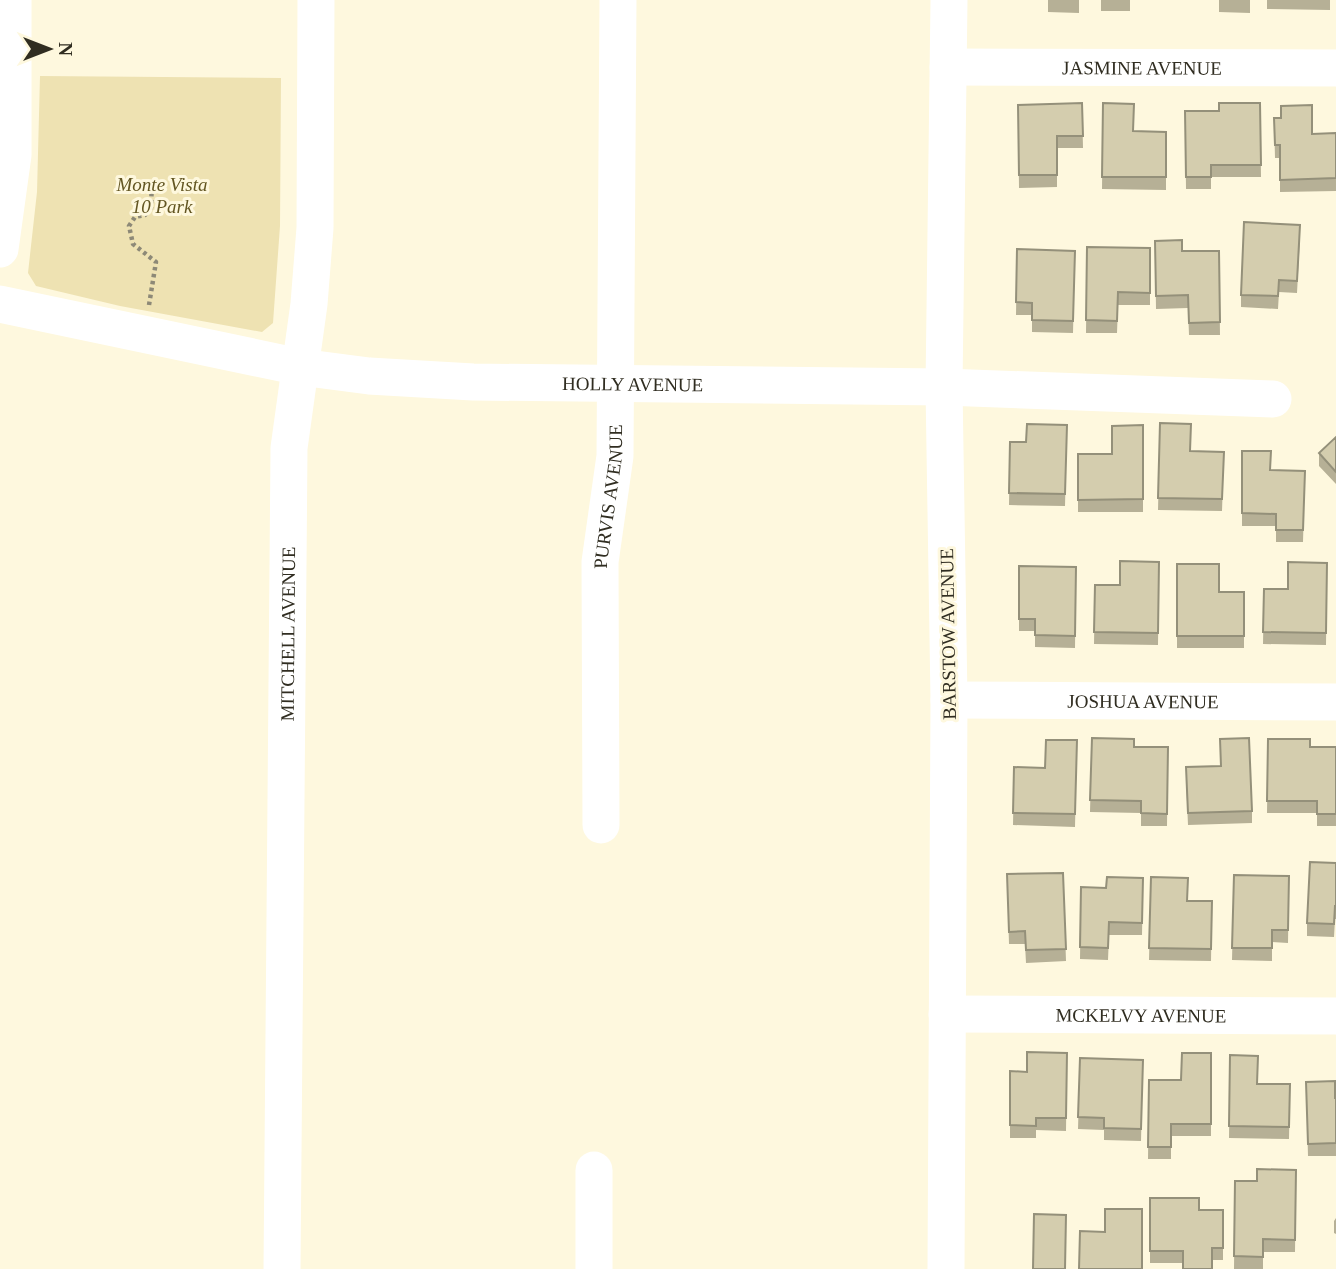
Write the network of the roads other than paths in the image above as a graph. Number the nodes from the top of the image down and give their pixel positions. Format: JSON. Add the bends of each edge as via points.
{"nodes":[{"id":1,"x":13,"y":0,"type":"edge"},
{"id":2,"x":316,"y":0,"type":"edge"},
{"id":3,"x":618,"y":0,"type":"edge"},
{"id":4,"x":949,"y":0,"type":"edge"},
{"id":5,"x":948,"y":67,"type":"junction"},
{"id":6,"x":1336,"y":68,"type":"edge"},
{"id":7,"x":0,"y":249,"type":"edge"},
{"id":8,"x":0,"y":304,"type":"edge"},
{"id":9,"x":300,"y":367,"type":"junction"},
{"id":10,"x":615,"y":383,"type":"junction"},
{"id":11,"x":944,"y":387,"type":"junction"},
{"id":12,"x":1273,"y":399,"type":"dead end"},
{"id":13,"x":949,"y":700,"type":"junction"},
{"id":14,"x":1336,"y":702,"type":"edge"},
{"id":15,"x":601,"y":825,"type":"dead end"},
{"id":16,"x":947,"y":1014,"type":"junction"},
{"id":17,"x":1336,"y":1016,"type":"edge"},
{"id":18,"x":594,"y":1170,"type":"dead end"},
{"id":19,"x":282,"y":1269,"type":"edge"},
{"id":20,"x":594,"y":1269,"type":"edge"},
{"id":21,"x":946,"y":1269,"type":"edge"}],
"edges":[{"from":1,"to":7,"type":"street","via":[[13,155]]},
{"from":2,"to":9,"type":"street","name":"MITCHELL AVENUE","via":[[315,228]]},
{"from":3,"to":10,"type":"street","name":"PURVIS AVENUE"},
{"from":4,"to":5,"type":"street","name":"BARSTOW AVENUE"},
{"from":5,"to":6,"type":"street","name":"JASMINE AVENUE"},
{"from":5,"to":11,"type":"street","name":"BARSTOW AVENUE"},
{"from":8,"to":9,"type":"street","name":"HOLLY AVENUE"},
{"from":9,"to":10,"type":"street","name":"HOLLY AVENUE","via":[[473,382]]},
{"from":9,"to":19,"type":"street","name":"MITCHELL AVENUE","via":[[289,448],[287,530]]},
{"from":10,"to":11,"type":"street","name":"HOLLY AVENUE"},
{"from":10,"to":15,"type":"street","name":"PURVIS AVENUE","via":[[615,456],[600,562]]},
{"from":11,"to":12,"type":"street","name":"HOLLY AVENUE"},
{"from":11,"to":13,"type":"street","name":"BARSTOW AVENUE"},
{"from":13,"to":14,"type":"street","name":"JOSHUA AVENUE"},
{"from":13,"to":16,"type":"street","name":"BARSTOW AVENUE"},
{"from":16,"to":17,"type":"street","name":"MCKELVY AVENUE"},
{"from":16,"to":21,"type":"street","name":"BARSTOW AVENUE"},
{"from":18,"to":20,"type":"street"}]}
